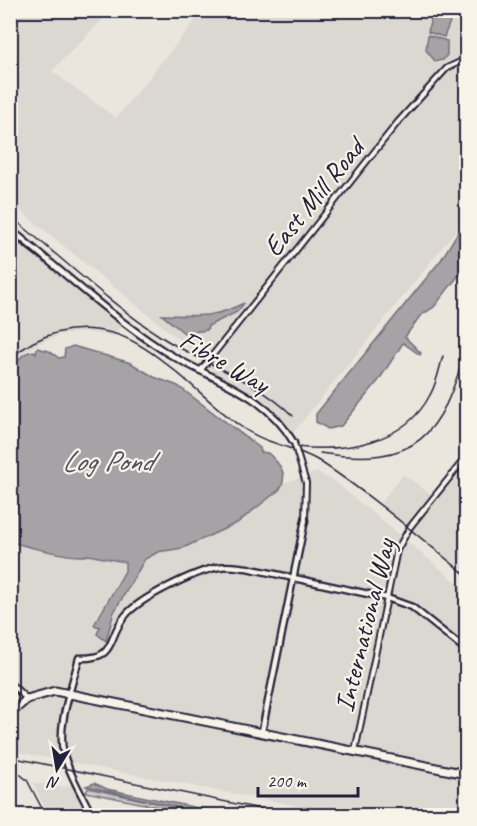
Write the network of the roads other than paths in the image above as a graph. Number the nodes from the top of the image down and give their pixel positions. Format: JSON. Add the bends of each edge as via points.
{"nodes":[{"id":1,"x":466,"y":59,"type":"edge"},
{"id":2,"x":10,"y":229,"type":"edge"},
{"id":3,"x":200,"y":371,"type":"junction"},
{"id":4,"x":294,"y":444,"type":"joint"},
{"id":5,"x":466,"y":457,"type":"edge"},
{"id":6,"x":305,"y":520,"type":"joint"},
{"id":7,"x":293,"y":578,"type":"junction"},
{"id":8,"x":387,"y":598,"type":"junction"},
{"id":9,"x":466,"y":650,"type":"edge"},
{"id":10,"x":10,"y":683,"type":"edge"},
{"id":11,"x":71,"y":694,"type":"junction"},
{"id":12,"x":27,"y":699,"type":"junction"},
{"id":13,"x":10,"y":714,"type":"edge"},
{"id":14,"x":262,"y":731,"type":"junction"},
{"id":15,"x":354,"y":751,"type":"junction"},
{"id":16,"x":466,"y":774,"type":"edge"},
{"id":17,"x":92,"y":816,"type":"edge"}],
"edges":[{"from":1,"to":3,"type":"street","name":"East Mill Road","via":[[447,68],[398,122]]},
{"from":2,"to":3,"type":"street","name":"Fibre Way","via":[[145,338]]},
{"from":3,"to":4,"type":"street","name":"Fibre Way","via":[[249,394],[277,418]]},
{"from":4,"to":6,"type":"street","name":"Fibre Way","bridge":true,"via":[[306,483]]},
{"from":5,"to":8,"type":"street","name":"International Way","via":[[400,541]]},
{"from":6,"to":7,"type":"street","name":"Fibre Way"},
{"from":7,"to":8,"type":"street"},
{"from":7,"to":11,"type":"street","via":[[229,566],[204,572],[154,596],[125,615],[110,648],[102,655],[79,658]]},
{"from":7,"to":14,"type":"street","name":"Fibre Way"},
{"from":8,"to":9,"type":"street","via":[[412,607]]},
{"from":8,"to":15,"type":"street","name":"International Way"},
{"from":10,"to":12,"type":"street"},
{"from":11,"to":12,"type":"highway","via":[[49,692]]},
{"from":11,"to":14,"type":"highway"},
{"from":11,"to":17,"type":"street","via":[[63,747]]},
{"from":12,"to":13,"type":"highway"},
{"from":14,"to":15,"type":"highway"},
{"from":15,"to":16,"type":"highway"}]}
